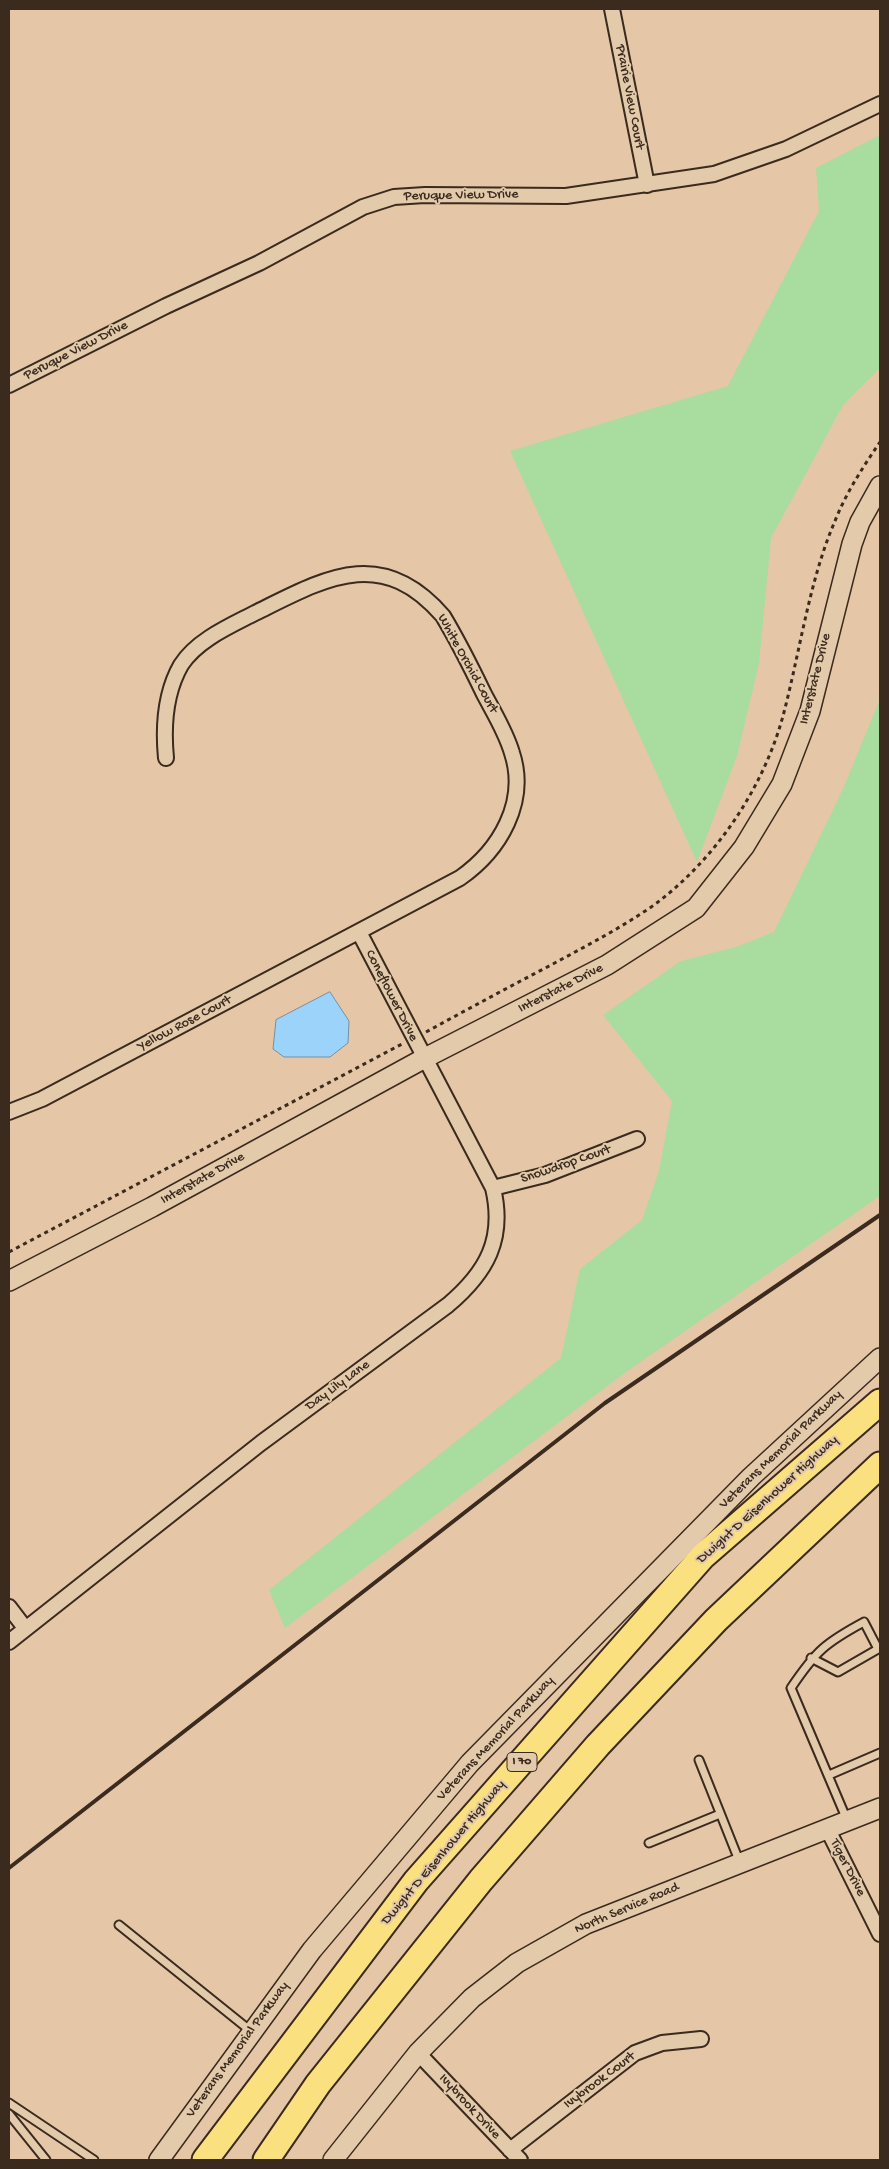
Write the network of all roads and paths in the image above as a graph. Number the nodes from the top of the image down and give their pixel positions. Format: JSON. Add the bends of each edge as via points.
{"nodes":[{"id":1,"x":612,"y":9,"type":"edge"},
{"id":2,"x":880,"y":104,"type":"edge"},
{"id":3,"x":647,"y":185,"type":"junction"},
{"id":4,"x":9,"y":385,"type":"edge"},
{"id":5,"x":880,"y":442,"type":"edge"},
{"id":6,"x":880,"y":486,"type":"edge"},
{"id":7,"x":166,"y":758,"type":"dead end"},
{"id":8,"x":359,"y":932,"type":"junction"},
{"id":9,"x":413,"y":1038,"type":"junction"},
{"id":10,"x":423,"y":1059,"type":"junction"},
{"id":11,"x":9,"y":1112,"type":"edge"},
{"id":12,"x":637,"y":1139,"type":"dead end"},
{"id":13,"x":493,"y":1188,"type":"junction"},
{"id":14,"x":9,"y":1252,"type":"edge"},
{"id":15,"x":9,"y":1281,"type":"edge"},
{"id":16,"x":880,"y":1358,"type":"edge"},
{"id":17,"x":880,"y":1402,"type":"edge"},
{"id":18,"x":880,"y":1465,"type":"edge"},
{"id":19,"x":9,"y":1607,"type":"edge"},
{"id":20,"x":25,"y":1628,"type":"junction"},
{"id":21,"x":9,"y":1642,"type":"edge"},
{"id":22,"x":811,"y":1658,"type":"junction"},
{"id":23,"x":880,"y":1753,"type":"edge"},
{"id":24,"x":699,"y":1760,"type":"dead end"},
{"id":25,"x":829,"y":1775,"type":"junction"},
{"id":26,"x":880,"y":1808,"type":"edge"},
{"id":27,"x":720,"y":1814,"type":"junction"},
{"id":28,"x":848,"y":1820,"type":"junction"},
{"id":29,"x":827,"y":1828,"type":"junction"},
{"id":30,"x":649,"y":1843,"type":"dead end"},
{"id":31,"x":740,"y":1863,"type":"junction"},
{"id":32,"x":119,"y":1925,"type":"dead end"},
{"id":33,"x":880,"y":1934,"type":"edge"},
{"id":34,"x":252,"y":2032,"type":"junction"},
{"id":35,"x":701,"y":2039,"type":"dead end"},
{"id":36,"x":418,"y":2053,"type":"junction"},
{"id":37,"x":9,"y":2103,"type":"edge"},
{"id":38,"x":9,"y":2114,"type":"edge"},
{"id":39,"x":515,"y":2155,"type":"edge"},
{"id":40,"x":46,"y":2160,"type":"edge"},
{"id":41,"x":94,"y":2160,"type":"edge"},
{"id":42,"x":159,"y":2160,"type":"edge"},
{"id":43,"x":205,"y":2160,"type":"edge"},
{"id":44,"x":266,"y":2160,"type":"edge"},
{"id":45,"x":333,"y":2160,"type":"edge"}],
"edges":[{"from":1,"to":3,"type":"street","name":"Prairie View Court"},
{"from":2,"to":3,"type":"street","name":"Peruque View Drive","via":[[786,149],[714,174]]},
{"from":3,"to":4,"type":"street","name":"Peruque View Drive","via":[[566,196],[394,197],[363,207],[259,263]]},
{"from":5,"to":9,"type":"path","via":[[834,522],[823,553],[773,747],[749,796],[724,834],[681,882],[620,928]]},
{"from":6,"to":10,"type":"street","name":"Interstate Drive","via":[[852,544],[798,747],[771,805],[744,847],[696,908],[607,965]]},
{"from":7,"to":8,"type":"street","name":"White Orchid Court","via":[[167,708],[175,678],[182,663],[211,637],[315,583],[348,574],[381,576],[399,582],[432,602],[455,635],[509,744],[516,769],[514,804],[501,837],[478,866]]},
{"from":8,"to":9,"type":"street","name":"Coneflower Drive"},
{"from":8,"to":11,"type":"street","name":"Yellow Rose Court","via":[[42,1099]]},
{"from":9,"to":10,"type":"street","name":"Coneflower Drive"},
{"from":9,"to":14,"type":"path"},
{"from":10,"to":13,"type":"street","name":"Day Lily Lane"},
{"from":10,"to":15,"type":"street","name":"Interstate Drive"},
{"from":12,"to":13,"type":"street","name":"Snowdrop Court","via":[[545,1175]]},
{"from":13,"to":20,"type":"street","name":"Day Lily Lane","via":[[497,1206],[493,1248],[467,1289],[261,1443]]},
{"from":16,"to":34,"type":"street","name":"Veterans Memorial Parkway","via":[[751,1477],[470,1763],[312,1950]]},
{"from":17,"to":43,"type":"highway","name":"Dwight D Eisenhower Highway","number":"I 70","via":[[703,1556],[416,1881]]},
{"from":18,"to":44,"type":"highway","via":[[716,1620],[598,1745],[475,1887],[318,2084]]},
{"from":19,"to":20,"type":"street"},
{"from":20,"to":21,"type":"street","name":"Day Lily Lane"},
{"from":22,"to":22,"type":"lane","via":[[831,1640],[864,1622],[878,1649],[838,1672]]},
{"from":22,"to":25,"type":"lane","via":[[791,1688]]},
{"from":23,"to":25,"type":"lane"},
{"from":24,"to":27,"type":"lane"},
{"from":25,"to":28,"type":"lane"},
{"from":26,"to":28,"type":"street","name":"North Service Road"},
{"from":27,"to":30,"type":"lane"},
{"from":27,"to":31,"type":"lane"},
{"from":28,"to":29,"type":"street","name":"North Service Road"},
{"from":29,"to":31,"type":"street","name":"North Service Road"},
{"from":29,"to":33,"type":"street","name":"Tiger Drive"},
{"from":31,"to":36,"type":"street","name":"North Service Road","via":[[586,1924],[517,1963],[472,1998]]},
{"from":32,"to":34,"type":"lane"},
{"from":34,"to":42,"type":"street","name":"Veterans Memorial Parkway"},
{"from":35,"to":39,"type":"street","name":"Ivybrook Court","via":[[662,2043],[635,2053]]},
{"from":36,"to":39,"type":"street","name":"Ivybrook Drive"},
{"from":36,"to":45,"type":"street","name":"North Service Road"},
{"from":37,"to":41,"type":"lane"},
{"from":38,"to":40,"type":"lane"}]}
